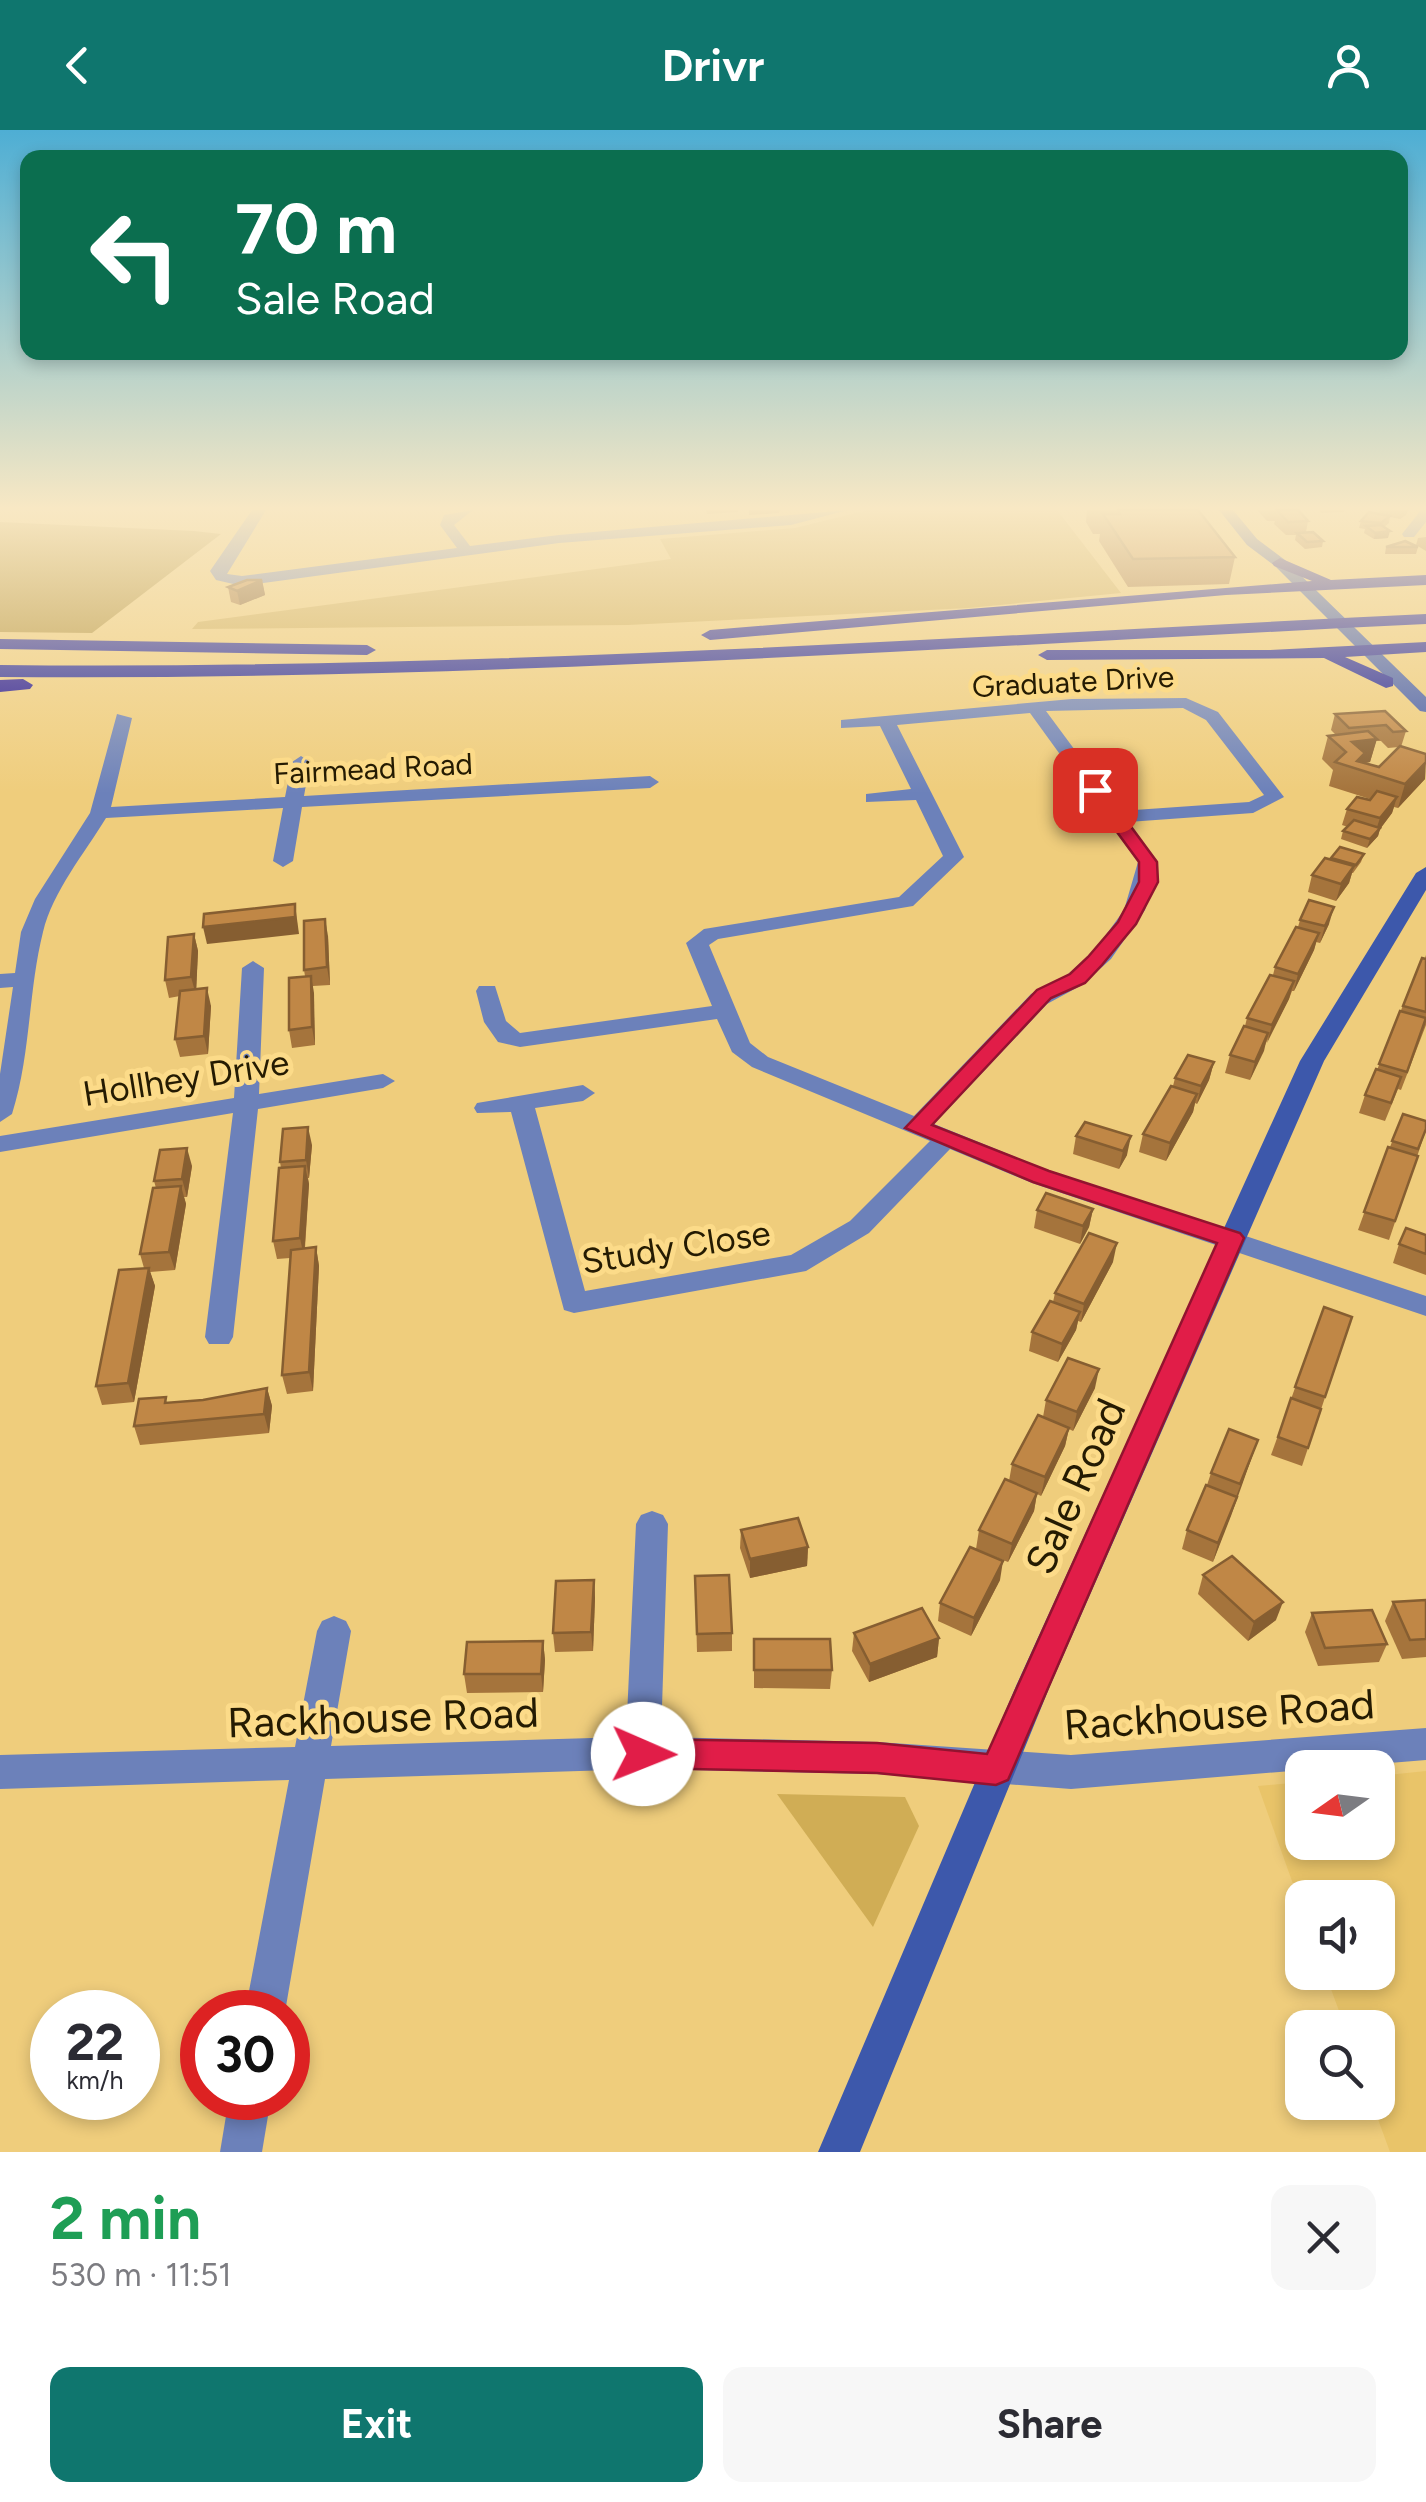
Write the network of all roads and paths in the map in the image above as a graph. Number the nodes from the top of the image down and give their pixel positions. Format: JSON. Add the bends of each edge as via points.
{"nodes":[{"id":1,"x":1092,"y":604,"type":"edge"},
{"id":2,"x":1315,"y":604,"type":"edge"},
{"id":3,"x":1425,"y":614,"type":"edge"},
{"id":4,"x":0,"y":644,"type":"edge"},
{"id":5,"x":694,"y":645,"type":"junction"},
{"id":6,"x":1419,"y":648,"type":"edge"},
{"id":7,"x":369,"y":650,"type":"junction"},
{"id":8,"x":1362,"y":651,"type":"junction"},
{"id":9,"x":1300,"y":654,"type":"junction"},
{"id":10,"x":0,"y":656,"type":"edge"},
{"id":11,"x":0,"y":671,"type":"edge"},
{"id":12,"x":197,"y":673,"type":"junction"},
{"id":13,"x":1390,"y":679,"type":"junction"},
{"id":14,"x":23,"y":685,"type":"joint"},
{"id":15,"x":0,"y":686,"type":"edge"},
{"id":16,"x":1035,"y":708,"type":"junction"},
{"id":17,"x":1425,"y":716,"type":"edge"},
{"id":18,"x":123,"y":718,"type":"dead end"},
{"id":19,"x":886,"y":721,"type":"junction"},
{"id":20,"x":847,"y":724,"type":"dead end"},
{"id":21,"x":301,"y":762,"type":"dead end"},
{"id":22,"x":650,"y":782,"type":"dead end"},
{"id":23,"x":926,"y":794,"type":"junction"},
{"id":24,"x":872,"y":798,"type":"dead end"},
{"id":25,"x":293,"y":804,"type":"junction"},
{"id":26,"x":100,"y":814,"type":"junction"},
{"id":27,"x":1115,"y":817,"type":"junction"},
{"id":28,"x":283,"y":860,"type":"dead end"},
{"id":29,"x":1426,"y":873,"type":"edge"},
{"id":30,"x":253,"y":968,"type":"dead end"},
{"id":31,"x":26,"y":979,"type":"junction"},
{"id":32,"x":0,"y":981,"type":"edge"},
{"id":33,"x":487,"y":991,"type":"dead end"},
{"id":34,"x":726,"y":1012,"type":"junction"},
{"id":35,"x":383,"y":1081,"type":"dead end"},
{"id":36,"x":583,"y":1093,"type":"dead end"},
{"id":37,"x":521,"y":1103,"type":"junction"},
{"id":38,"x":246,"y":1104,"type":"junction"},
{"id":39,"x":486,"y":1108,"type":"dead end"},
{"id":40,"x":0,"y":1114,"type":"edge"},
{"id":41,"x":917,"y":1128,"type":"junction"},
{"id":42,"x":945,"y":1140,"type":"junction"},
{"id":43,"x":0,"y":1144,"type":"edge"},
{"id":44,"x":1232,"y":1238,"type":"junction"},
{"id":45,"x":1426,"y":1306,"type":"edge"},
{"id":46,"x":219,"y":1338,"type":"dead end"},
{"id":47,"x":652,"y":1524,"type":"dead end"},
{"id":48,"x":334,"y":1631,"type":"dead end"},
{"id":49,"x":1426,"y":1744,"type":"edge"},
{"id":50,"x":643,"y":1754,"type":"junction"},
{"id":51,"x":307,"y":1765,"type":"junction"},
{"id":52,"x":996,"y":1770,"type":"junction"},
{"id":53,"x":0,"y":1772,"type":"edge"},
{"id":54,"x":269,"y":1990,"type":"edge"},
{"id":55,"x":246,"y":2120,"type":"edge"},
{"id":56,"x":241,"y":2152,"type":"edge"},
{"id":57,"x":838,"y":2152,"type":"edge"}],
"edges":[{"from":1,"to":5,"type":"highway"},
{"from":2,"to":8,"type":"main road"},
{"from":3,"to":5,"type":"highway","via":[[1238,629]]},
{"from":3,"to":5,"type":"highway","via":[[1404,605]]},
{"from":4,"to":7,"type":"highway"},
{"from":5,"to":7,"type":"highway"},
{"from":5,"to":9,"type":"highway"},
{"from":5,"to":12,"type":"highway"},
{"from":6,"to":8,"type":"highway"},
{"from":6,"to":13,"type":"highway","via":[[1395,658]]},
{"from":7,"to":10,"type":"highway"},
{"from":8,"to":9,"type":"highway"},
{"from":8,"to":13,"type":"main road"},
{"from":9,"to":13,"type":"highway","via":[[1337,659]]},
{"from":11,"to":12,"type":"highway"},
{"from":12,"to":14,"type":"highway"},
{"from":13,"to":17,"type":"main road"},
{"from":14,"to":15,"type":"highway"},
{"from":16,"to":19,"type":"street","name":"Graduate Drive"},
{"from":16,"to":27,"type":"street"},
{"from":16,"to":27,"type":"street","name":"Graduate Drive","via":[[1202,708],[1275,797],[1253,807]]},
{"from":18,"to":26,"type":"street"},
{"from":19,"to":20,"type":"street","name":"Graduate Drive"},
{"from":19,"to":23,"type":"street"},
{"from":21,"to":25,"type":"street"},
{"from":22,"to":25,"type":"street","name":"Fairmead Road"},
{"from":23,"to":24,"type":"street"},
{"from":23,"to":34,"type":"street","via":[[954,858],[906,902],[712,934],[697,943]]},
{"from":25,"to":26,"type":"street","name":"Fairmead Road"},
{"from":25,"to":28,"type":"street"},
{"from":26,"to":31,"type":"street","via":[[46,899],[32,932]]},
{"from":27,"to":41,"type":"street","via":[[1148,862],[1148,882],[1126,924],[1078,979],[1044,994]]},
{"from":29,"to":44,"type":"main road","name":"Sale Road","via":[[1312,1061]]},
{"from":30,"to":38,"type":"street"},
{"from":31,"to":32,"type":"street"},
{"from":31,"to":40,"type":"street"},
{"from":33,"to":34,"type":"street","via":[[495,1022],[506,1037],[520,1040]]},
{"from":34,"to":41,"type":"street","via":[[740,1046],[760,1062]]},
{"from":35,"to":38,"type":"street","name":"Hollhey Drive"},
{"from":36,"to":37,"type":"street"},
{"from":37,"to":39,"type":"street"},
{"from":37,"to":42,"type":"street","name":"Study Close","via":[[574,1303],[796,1264],[828,1252],[867,1224]]},
{"from":38,"to":43,"type":"street","name":"Hollhey Drive"},
{"from":38,"to":46,"type":"street"},
{"from":41,"to":42,"type":"street"},
{"from":42,"to":44,"type":"street"},
{"from":44,"to":45,"type":"street"},
{"from":44,"to":52,"type":"main road","name":"Sale Road"},
{"from":47,"to":50,"type":"street"},
{"from":48,"to":51,"type":"street"},
{"from":49,"to":52,"type":"street","name":"Rackhouse Road","via":[[1071,1772]]},
{"from":50,"to":51,"type":"street","name":"Rackhouse Road"},
{"from":50,"to":52,"type":"street","name":"Rackhouse Road","via":[[877,1758]]},
{"from":51,"to":53,"type":"street","name":"Rackhouse Road"},
{"from":51,"to":54,"type":"street"},
{"from":52,"to":57,"type":"main road","name":"Sale Road"},
{"from":55,"to":56,"type":"street"}]}
